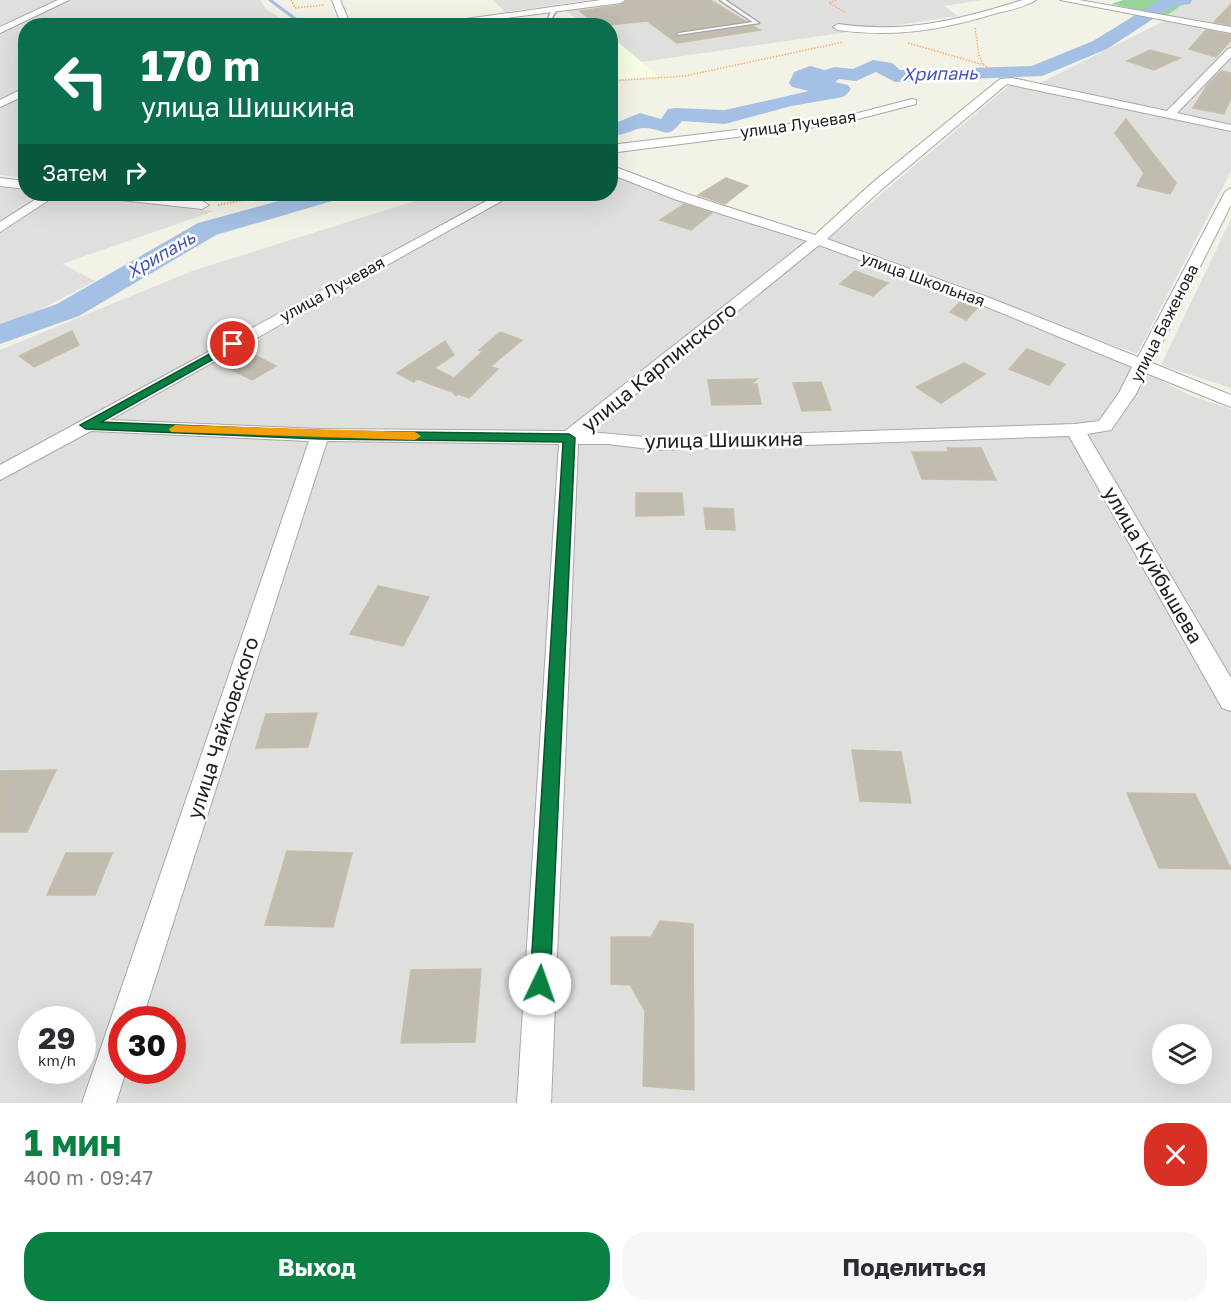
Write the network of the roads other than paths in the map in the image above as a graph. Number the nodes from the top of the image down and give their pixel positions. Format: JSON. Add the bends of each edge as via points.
{"nodes":[{"id":1,"x":65,"y":0,"type":"edge"},
{"id":2,"x":621,"y":0,"type":"edge"},
{"id":3,"x":722,"y":0,"type":"edge"},
{"id":4,"x":1032,"y":0,"type":"edge"},
{"id":5,"x":1064,"y":0,"type":"edge"},
{"id":6,"x":337,"y":2,"type":"edge"},
{"id":7,"x":559,"y":8,"type":"junction"},
{"id":8,"x":26,"y":18,"type":"edge"},
{"id":9,"x":344,"y":18,"type":"edge"},
{"id":10,"x":482,"y":18,"type":"edge"},
{"id":11,"x":551,"y":18,"type":"edge"},
{"id":12,"x":18,"y":22,"type":"edge"},
{"id":13,"x":838,"y":27,"type":"dead end"},
{"id":14,"x":0,"y":30,"type":"edge"},
{"id":15,"x":1231,"y":30,"type":"edge"},
{"id":16,"x":679,"y":34,"type":"dead end"},
{"id":17,"x":1231,"y":51,"type":"edge"},
{"id":18,"x":18,"y":94,"type":"edge"},
{"id":19,"x":912,"y":102,"type":"dead end"},
{"id":20,"x":0,"y":104,"type":"edge"},
{"id":21,"x":1171,"y":115,"type":"junction"},
{"id":22,"x":1231,"y":128,"type":"edge"},
{"id":23,"x":618,"y":148,"type":"edge"},
{"id":24,"x":618,"y":172,"type":"edge"},
{"id":25,"x":0,"y":182,"type":"edge"},
{"id":26,"x":18,"y":184,"type":"edge"},
{"id":27,"x":1231,"y":192,"type":"edge"},
{"id":28,"x":41,"y":201,"type":"edge"},
{"id":29,"x":166,"y":201,"type":"edge"},
{"id":30,"x":495,"y":201,"type":"edge"},
{"id":31,"x":202,"y":205,"type":"road end"},
{"id":32,"x":0,"y":228,"type":"edge"},
{"id":33,"x":817,"y":240,"type":"junction"},
{"id":34,"x":1142,"y":366,"type":"junction"},
{"id":35,"x":1231,"y":402,"type":"edge"},
{"id":36,"x":86,"y":425,"type":"junction"},
{"id":37,"x":1075,"y":429,"type":"junction"},
{"id":38,"x":320,"y":435,"type":"junction"},
{"id":39,"x":569,"y":438,"type":"junction"},
{"id":40,"x":0,"y":473,"type":"edge"},
{"id":41,"x":1231,"y":700,"type":"edge"},
{"id":42,"x":131,"y":1006,"type":"edge"},
{"id":43,"x":108,"y":1076,"type":"edge"},
{"id":44,"x":99,"y":1103,"type":"edge"},
{"id":45,"x":534,"y":1103,"type":"edge"}],
"edges":[{"from":1,"to":8,"type":"street"},
{"from":2,"to":7,"type":"street"},
{"from":3,"to":16,"type":"lane","via":[[757,23]]},
{"from":4,"to":13,"type":"street","via":[[953,22],[879,32]]},
{"from":5,"to":15,"type":"street"},
{"from":6,"to":9,"type":"street"},
{"from":7,"to":10,"type":"street"},
{"from":7,"to":11,"type":"lane","via":[[553,10]]},
{"from":12,"to":14,"type":"street"},
{"from":17,"to":21,"type":"street"},
{"from":18,"to":20,"type":"street"},
{"from":19,"to":23,"type":"street","name":"улица Лучевая","via":[[839,121]]},
{"from":21,"to":22,"type":"street"},
{"from":21,"to":33,"type":"street","name":"улица Карпинского","via":[[1004,81]]},
{"from":24,"to":33,"type":"street","name":"улица Школьная"},
{"from":25,"to":26,"type":"street"},
{"from":27,"to":34,"type":"street","name":"улица Баженова"},
{"from":28,"to":32,"type":"street"},
{"from":29,"to":31,"type":"street"},
{"from":30,"to":36,"type":"street","name":"улица Лучевая"},
{"from":33,"to":34,"type":"street","name":"улица Школьная","via":[[985,301]]},
{"from":33,"to":39,"type":"street","name":"улица Карпинского"},
{"from":34,"to":35,"type":"street","name":"улица Школьная"},
{"from":34,"to":37,"type":"street","name":"улица Баженова","via":[[1105,426]]},
{"from":36,"to":38,"type":"street","name":"улица Шишкина"},
{"from":36,"to":40,"type":"street","name":"улица Лучевая"},
{"from":37,"to":39,"type":"street","name":"улица Шишкина","via":[[657,444]]},
{"from":37,"to":41,"type":"street","name":"улица Куйбышева"},
{"from":38,"to":39,"type":"street","name":"улица Шишкина"},
{"from":38,"to":42,"type":"street","name":"улица Чайковского"},
{"from":39,"to":45,"type":"street","name":"улица Карпинского"},
{"from":43,"to":44,"type":"street"}]}
